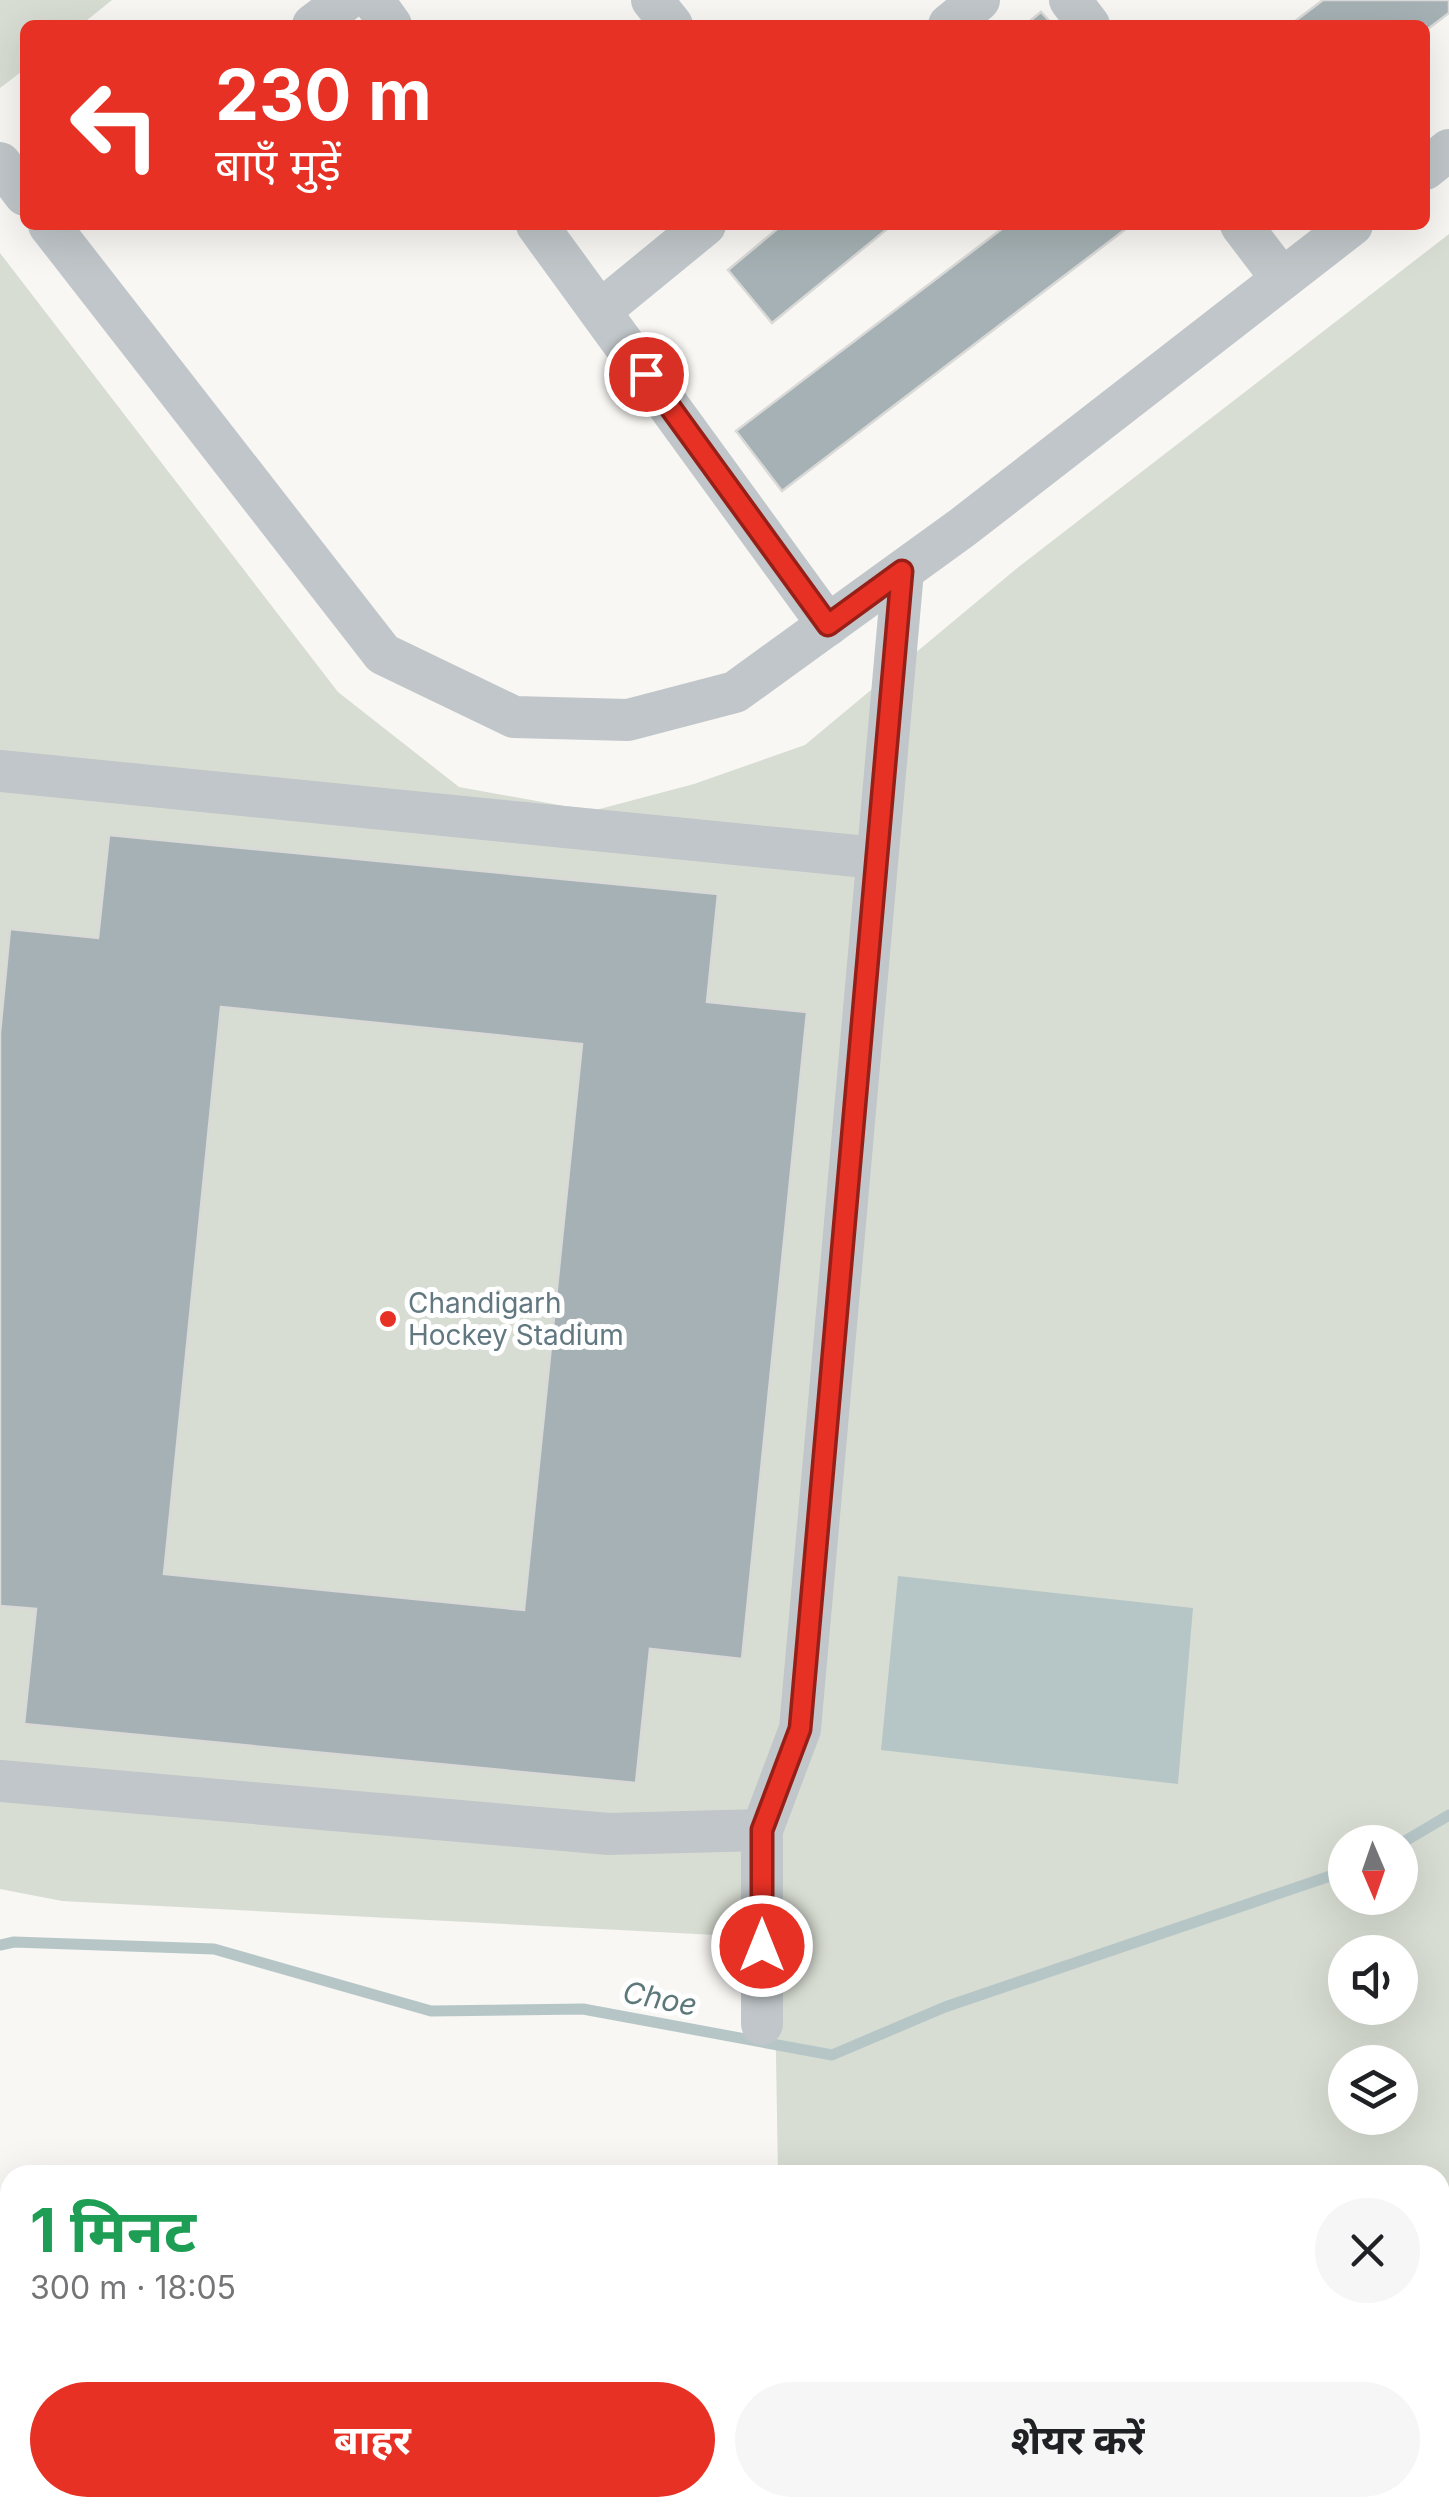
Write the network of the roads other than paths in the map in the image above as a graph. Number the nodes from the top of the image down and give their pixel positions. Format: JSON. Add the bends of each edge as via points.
{"nodes":[{"id":1,"x":346,"y":0,"type":"edge"},
{"id":2,"x":373,"y":0,"type":"edge"},
{"id":3,"x":652,"y":0,"type":"edge"},
{"id":4,"x":979,"y":0,"type":"edge"},
{"id":5,"x":1070,"y":0,"type":"edge"},
{"id":6,"x":320,"y":20,"type":"edge"},
{"id":7,"x":388,"y":20,"type":"edge"},
{"id":8,"x":668,"y":20,"type":"edge"},
{"id":9,"x":955,"y":20,"type":"edge"},
{"id":10,"x":1085,"y":20,"type":"edge"},
{"id":11,"x":0,"y":162,"type":"edge"},
{"id":12,"x":20,"y":188,"type":"edge"},
{"id":13,"x":53,"y":230,"type":"edge"},
{"id":14,"x":541,"y":230,"type":"edge"},
{"id":15,"x":699,"y":230,"type":"edge"},
{"id":16,"x":1245,"y":230,"type":"edge"},
{"id":17,"x":1346,"y":230,"type":"edge"},
{"id":18,"x":1282,"y":280,"type":"junction"},
{"id":19,"x":600,"y":311,"type":"junction"},
{"id":20,"x":902,"y":571,"type":"junction"},
{"id":21,"x":828,"y":625,"type":"junction"},
{"id":22,"x":0,"y":770,"type":"edge"},
{"id":23,"x":877,"y":858,"type":"junction"},
{"id":24,"x":0,"y":1781,"type":"edge"},
{"id":25,"x":762,"y":1830,"type":"junction"},
{"id":26,"x":762,"y":2024,"type":"dead end"}],
"edges":[{"from":1,"to":6,"type":"street"},
{"from":2,"to":7,"type":"street"},
{"from":3,"to":8,"type":"street"},
{"from":4,"to":9,"type":"street"},
{"from":5,"to":10,"type":"street"},
{"from":11,"to":12,"type":"street"},
{"from":13,"to":21,"type":"street","via":[[384,654],[514,717],[628,720],[735,692]]},
{"from":14,"to":19,"type":"street"},
{"from":15,"to":19,"type":"street"},
{"from":16,"to":18,"type":"street"},
{"from":17,"to":18,"type":"street"},
{"from":18,"to":20,"type":"street"},
{"from":19,"to":21,"type":"street"},
{"from":20,"to":21,"type":"street"},
{"from":20,"to":23,"type":"street"},
{"from":22,"to":23,"type":"street"},
{"from":23,"to":25,"type":"street","via":[[800,1729]]},
{"from":24,"to":25,"type":"street","via":[[609,1834]]},
{"from":25,"to":26,"type":"street"}]}
